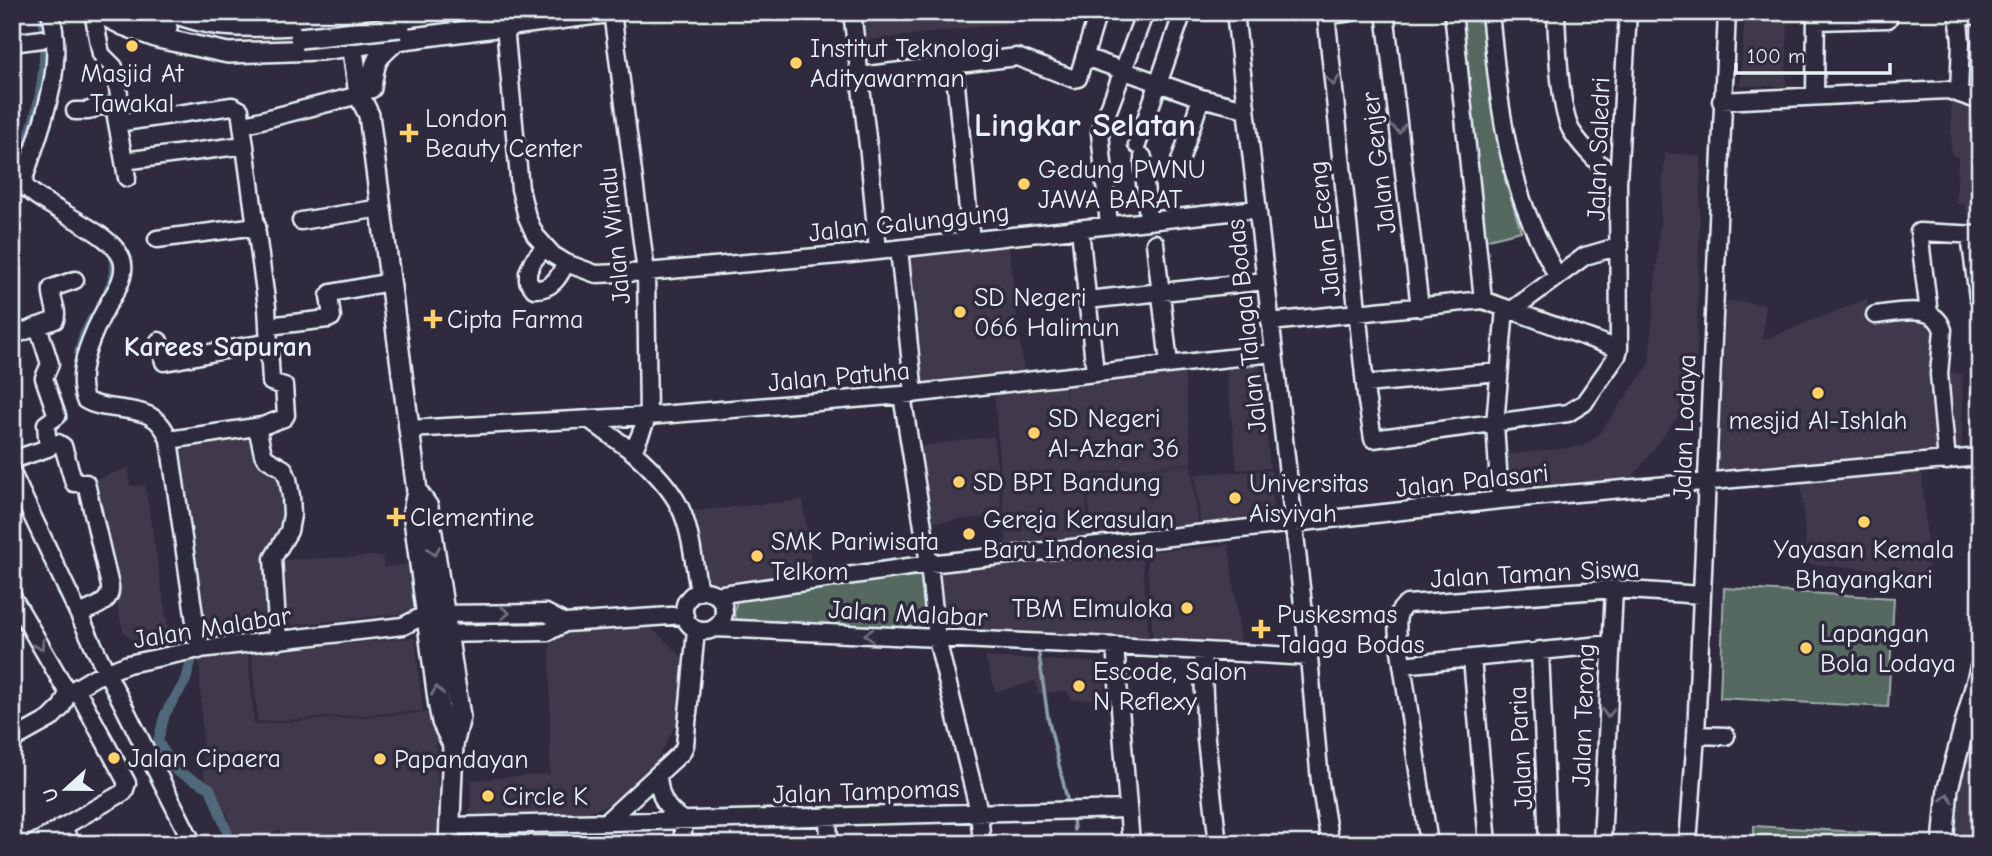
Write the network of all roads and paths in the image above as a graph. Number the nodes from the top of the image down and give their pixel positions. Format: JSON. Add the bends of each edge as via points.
{"nodes":[{"id":1,"x":50,"y":12,"type":"edge"},
{"id":2,"x":131,"y":12,"type":"edge"},
{"id":3,"x":169,"y":12,"type":"edge"},
{"id":4,"x":612,"y":12,"type":"edge"},
{"id":5,"x":852,"y":12,"type":"edge"},
{"id":6,"x":1098,"y":12,"type":"edge"},
{"id":7,"x":1145,"y":12,"type":"edge"},
{"id":8,"x":1183,"y":12,"type":"edge"},
{"id":9,"x":1235,"y":12,"type":"edge"},
{"id":10,"x":1351,"y":12,"type":"edge"},
{"id":11,"x":1385,"y":12,"type":"edge"},
{"id":12,"x":1453,"y":12,"type":"edge"},
{"id":13,"x":1490,"y":12,"type":"edge"},
{"id":14,"x":1556,"y":12,"type":"edge"},
{"id":15,"x":1628,"y":12,"type":"edge"},
{"id":16,"x":1727,"y":12,"type":"edge"},
{"id":17,"x":1958,"y":14,"type":"edge"},
{"id":18,"x":95,"y":15,"type":"edge"},
{"id":19,"x":1980,"y":15,"type":"edge"},
{"id":20,"x":345,"y":16,"type":"edge"},
{"id":21,"x":1816,"y":17,"type":"edge"},
{"id":22,"x":509,"y":19,"type":"edge"},
{"id":23,"x":1888,"y":19,"type":"dead end"},
{"id":24,"x":397,"y":21,"type":"edge"},
{"id":25,"x":42,"y":39,"type":"dead end"},
{"id":26,"x":12,"y":43,"type":"edge"},
{"id":27,"x":360,"y":45,"type":"junction"},
{"id":28,"x":320,"y":50,"type":"junction"},
{"id":29,"x":1085,"y":57,"type":"junction"},
{"id":30,"x":954,"y":64,"type":"junction"},
{"id":31,"x":1125,"y":70,"type":"junction"},
{"id":32,"x":860,"y":76,"type":"junction"},
{"id":33,"x":1158,"y":83,"type":"junction"},
{"id":34,"x":363,"y":91,"type":"junction"},
{"id":35,"x":1959,"y":92,"type":"junction"},
{"id":36,"x":1815,"y":95,"type":"junction"},
{"id":37,"x":1201,"y":98,"type":"junction"},
{"id":38,"x":1721,"y":101,"type":"junction"},
{"id":39,"x":1980,"y":101,"type":"edge"},
{"id":40,"x":1246,"y":109,"type":"junction"},
{"id":41,"x":75,"y":111,"type":"dead end"},
{"id":42,"x":117,"y":115,"type":"junction"},
{"id":43,"x":242,"y":125,"type":"junction"},
{"id":44,"x":245,"y":145,"type":"junction"},
{"id":45,"x":123,"y":155,"type":"junction"},
{"id":46,"x":1180,"y":160,"type":"dead end"},
{"id":47,"x":127,"y":178,"type":"dead end"},
{"id":48,"x":1618,"y":182,"type":"junction"},
{"id":49,"x":381,"y":208,"type":"junction"},
{"id":50,"x":1258,"y":209,"type":"junction"},
{"id":51,"x":301,"y":221,"type":"dead end"},
{"id":52,"x":1148,"y":221,"type":"junction"},
{"id":53,"x":1109,"y":225,"type":"junction"},
{"id":54,"x":257,"y":226,"type":"junction"},
{"id":55,"x":1080,"y":229,"type":"junction"},
{"id":56,"x":1975,"y":235,"type":"edge"},
{"id":57,"x":157,"y":239,"type":"dead end"},
{"id":58,"x":971,"y":241,"type":"junction"},
{"id":59,"x":1155,"y":243,"type":"dead end"},
{"id":60,"x":1620,"y":246,"type":"junction"},
{"id":61,"x":545,"y":247,"type":"junction"},
{"id":62,"x":899,"y":249,"type":"junction"},
{"id":63,"x":878,"y":251,"type":"junction"},
{"id":64,"x":566,"y":263,"type":"junction"},
{"id":65,"x":646,"y":272,"type":"junction"},
{"id":66,"x":1557,"y":276,"type":"junction"},
{"id":67,"x":75,"y":280,"type":"dead end"},
{"id":68,"x":1265,"y":281,"type":"junction"},
{"id":69,"x":390,"y":282,"type":"junction"},
{"id":70,"x":1161,"y":292,"type":"junction"},
{"id":71,"x":1978,"y":298,"type":"edge"},
{"id":72,"x":1087,"y":300,"type":"junction"},
{"id":73,"x":1483,"y":300,"type":"junction"},
{"id":74,"x":1420,"y":308,"type":"junction"},
{"id":75,"x":1509,"y":309,"type":"junction"},
{"id":76,"x":1929,"y":313,"type":"junction"},
{"id":77,"x":1358,"y":314,"type":"junction"},
{"id":78,"x":1875,"y":314,"type":"dead end"},
{"id":79,"x":1270,"y":322,"type":"junction"},
{"id":80,"x":38,"y":326,"type":"junction"},
{"id":81,"x":268,"y":326,"type":"junction"},
{"id":82,"x":14,"y":331,"type":"edge"},
{"id":83,"x":159,"y":341,"type":"dead end"},
{"id":84,"x":268,"y":343,"type":"junction"},
{"id":85,"x":1619,"y":349,"type":"junction"},
{"id":86,"x":1273,"y":353,"type":"junction"},
{"id":87,"x":1169,"y":365,"type":"junction"},
{"id":88,"x":1499,"y":372,"type":"junction"},
{"id":89,"x":1095,"y":373,"type":"junction"},
{"id":90,"x":1365,"y":384,"type":"junction"},
{"id":91,"x":908,"y":395,"type":"junction"},
{"id":92,"x":648,"y":416,"type":"junction"},
{"id":93,"x":590,"y":420,"type":"junction"},
{"id":94,"x":1495,"y":424,"type":"junction"},
{"id":95,"x":257,"y":427,"type":"junction"},
{"id":96,"x":409,"y":429,"type":"junction"},
{"id":97,"x":169,"y":440,"type":"junction"},
{"id":98,"x":50,"y":445,"type":"junction"},
{"id":99,"x":633,"y":452,"type":"junction"},
{"id":100,"x":1980,"y":457,"type":"edge"},
{"id":101,"x":12,"y":460,"type":"edge"},
{"id":102,"x":1947,"y":461,"type":"junction"},
{"id":103,"x":12,"y":473,"type":"edge"},
{"id":104,"x":1707,"y":481,"type":"junction"},
{"id":105,"x":1500,"y":500,"type":"junction"},
{"id":106,"x":1293,"y":524,"type":"junction"},
{"id":107,"x":929,"y":564,"type":"junction"},
{"id":108,"x":1614,"y":589,"type":"junction"},
{"id":109,"x":699,"y":592,"type":"junction"},
{"id":110,"x":716,"y":594,"type":"junction"},
{"id":111,"x":1701,"y":595,"type":"junction"},
{"id":112,"x":12,"y":596,"type":"edge"},
{"id":113,"x":79,"y":614,"type":"junction"},
{"id":114,"x":435,"y":614,"type":"junction"},
{"id":115,"x":685,"y":615,"type":"junction"},
{"id":116,"x":565,"y":622,"type":"junction"},
{"id":117,"x":403,"y":626,"type":"junction"},
{"id":118,"x":715,"y":628,"type":"junction"},
{"id":119,"x":696,"y":630,"type":"junction"},
{"id":120,"x":438,"y":634,"type":"junction"},
{"id":121,"x":937,"y":639,"type":"junction"},
{"id":122,"x":278,"y":641,"type":"junction"},
{"id":123,"x":1611,"y":644,"type":"junction"},
{"id":124,"x":1115,"y":646,"type":"junction"},
{"id":125,"x":200,"y":650,"type":"junction"},
{"id":126,"x":1540,"y":650,"type":"junction"},
{"id":127,"x":1202,"y":651,"type":"junction"},
{"id":128,"x":1309,"y":657,"type":"junction"},
{"id":129,"x":1472,"y":658,"type":"junction"},
{"id":130,"x":1402,"y":665,"type":"junction"},
{"id":131,"x":1980,"y":669,"type":"edge"},
{"id":132,"x":106,"y":672,"type":"junction"},
{"id":133,"x":73,"y":692,"type":"junction"},
{"id":134,"x":1977,"y":692,"type":"edge"},
{"id":135,"x":1696,"y":735,"type":"junction"},
{"id":136,"x":1726,"y":736,"type":"dead end"},
{"id":137,"x":12,"y":740,"type":"edge"},
{"id":138,"x":657,"y":775,"type":"junction"},
{"id":139,"x":1128,"y":809,"type":"junction"},
{"id":140,"x":979,"y":813,"type":"junction"},
{"id":141,"x":828,"y":816,"type":"junction"},
{"id":142,"x":684,"y":820,"type":"junction"},
{"id":143,"x":606,"y":822,"type":"junction"},
{"id":144,"x":63,"y":827,"type":"junction"},
{"id":145,"x":450,"y":835,"type":"edge"},
{"id":146,"x":1683,"y":843,"type":"edge"},
{"id":147,"x":33,"y":844,"type":"edge"},
{"id":148,"x":71,"y":844,"type":"edge"},
{"id":149,"x":193,"y":844,"type":"edge"},
{"id":150,"x":683,"y":844,"type":"edge"},
{"id":151,"x":829,"y":844,"type":"edge"},
{"id":152,"x":982,"y":844,"type":"edge"},
{"id":153,"x":1131,"y":844,"type":"edge"},
{"id":154,"x":1218,"y":844,"type":"edge"},
{"id":155,"x":1330,"y":844,"type":"edge"},
{"id":156,"x":1429,"y":844,"type":"edge"},
{"id":157,"x":1488,"y":844,"type":"edge"},
{"id":158,"x":1548,"y":844,"type":"edge"},
{"id":159,"x":1602,"y":844,"type":"edge"},
{"id":160,"x":1943,"y":844,"type":"edge"}],
"edges":[{"from":1,"to":97,"type":"street","via":[[55,45],[52,91],[25,186],[117,248],[124,262],[123,275],[90,346],[82,392],[90,403],[153,418]]},
{"from":2,"to":24,"type":"main road","bridge":true,"via":[[156,24],[216,39],[257,41]]},
{"from":3,"to":20,"type":"main road","via":[[221,25]]},
{"from":4,"to":22,"type":"main road"},
{"from":4,"to":65,"type":"street","name":"Jalan Windu"},
{"from":5,"to":32,"type":"street"},
{"from":6,"to":29,"type":"street"},
{"from":7,"to":31,"type":"street"},
{"from":8,"to":33,"type":"street"},
{"from":9,"to":40,"type":"street","name":"Jalan Talaga Bodas"},
{"from":10,"to":77,"type":"street","name":"Jalan Eceng","one_way":true,"via":[[1331,15],[1327,23]]},
{"from":11,"to":74,"type":"street","name":"Jalan Genjer","one_way":true},
{"from":12,"to":73,"type":"street"},
{"from":13,"to":66,"type":"street","via":[[1497,92],[1517,184]]},
{"from":14,"to":48,"type":"street","via":[[1568,123],[1580,143]]},
{"from":15,"to":48,"type":"street","name":"Jalan Saledri"},
{"from":16,"to":38,"type":"street","name":"Jalan Lodaya"},
{"from":17,"to":19,"type":"street"},
{"from":17,"to":35,"type":"street"},
{"from":18,"to":28,"type":"main road","via":[[206,50]]},
{"from":18,"to":42,"type":"street","via":[[101,54],[114,67]]},
{"from":20,"to":24,"type":"main road"},
{"from":20,"to":27,"type":"main road"},
{"from":21,"to":23,"type":"street"},
{"from":21,"to":36,"type":"street"},
{"from":22,"to":24,"type":"main road"},
{"from":22,"to":61,"type":"street","name":"Jalan Galunggung","via":[[520,189],[527,217]]},
{"from":24,"to":27,"type":"main road"},
{"from":24,"to":34,"type":"main road"},
{"from":25,"to":26,"type":"street"},
{"from":27,"to":28,"type":"main road"},
{"from":27,"to":34,"type":"main road"},
{"from":28,"to":34,"type":"main road","via":[[342,65]]},
{"from":29,"to":30,"type":"street","via":[[1080,76],[1074,79],[1017,57]]},
{"from":29,"to":31,"type":"street"},
{"from":30,"to":32,"type":"street"},
{"from":30,"to":58,"type":"street"},
{"from":31,"to":33,"type":"street"},
{"from":31,"to":53,"type":"street","via":[[1100,132]]},
{"from":32,"to":63,"type":"street"},
{"from":33,"to":37,"type":"street"},
{"from":33,"to":52,"type":"street","via":[[1140,151]]},
{"from":34,"to":43,"type":"street"},
{"from":34,"to":49,"type":"main road","via":[[372,104],[369,115]]},
{"from":35,"to":36,"type":"street"},
{"from":35,"to":39,"type":"street"},
{"from":36,"to":38,"type":"street"},
{"from":37,"to":40,"type":"street"},
{"from":37,"to":46,"type":"street"},
{"from":38,"to":104,"type":"street","name":"Jalan Lodaya"},
{"from":40,"to":50,"type":"street","name":"Jalan Talaga Bodas"},
{"from":41,"to":42,"type":"street","via":[[97,106]]},
{"from":42,"to":43,"type":"street","via":[[236,105]]},
{"from":42,"to":45,"type":"street"},
{"from":43,"to":44,"type":"street"},
{"from":44,"to":45,"type":"street"},
{"from":44,"to":54,"type":"street"},
{"from":45,"to":47,"type":"street"},
{"from":48,"to":60,"type":"street","name":"Jalan Saledri"},
{"from":49,"to":51,"type":"street"},
{"from":49,"to":69,"type":"main road"},
{"from":50,"to":52,"type":"street","name":"Jalan Galunggung"},
{"from":50,"to":68,"type":"street","name":"Jalan Talaga Bodas"},
{"from":52,"to":53,"type":"street","name":"Jalan Galunggung"},
{"from":53,"to":55,"type":"street","name":"Jalan Galunggung"},
{"from":54,"to":57,"type":"street"},
{"from":54,"to":81,"type":"street"},
{"from":55,"to":58,"type":"street","name":"Jalan Galunggung"},
{"from":55,"to":72,"type":"street"},
{"from":56,"to":71,"type":"street"},
{"from":56,"to":76,"type":"street","via":[[1919,232]]},
{"from":58,"to":62,"type":"street","name":"Jalan Galunggung"},
{"from":59,"to":70,"type":"street"},
{"from":60,"to":66,"type":"street","name":"Jalan Saledri","via":[[1585,256]]},
{"from":60,"to":85,"type":"street"},
{"from":61,"to":64,"type":"street","name":"Jalan Galunggung"},
{"from":61,"to":64,"type":"street","via":[[528,272],[534,289],[549,287]]},
{"from":62,"to":63,"type":"street","name":"Jalan Galunggung"},
{"from":62,"to":91,"type":"street"},
{"from":63,"to":65,"type":"street","name":"Jalan Galunggung"},
{"from":64,"to":65,"type":"street","name":"Jalan Galunggung","via":[[596,274]]},
{"from":65,"to":92,"type":"street","name":"Jalan Windu"},
{"from":66,"to":75,"type":"street","name":"Jalan Saledri"},
{"from":67,"to":80,"type":"street","via":[[52,288],[57,318]]},
{"from":68,"to":70,"type":"street"},
{"from":68,"to":79,"type":"street","name":"Jalan Talaga Bodas"},
{"from":69,"to":81,"type":"street","via":[[331,293],[332,317],[328,319]]},
{"from":69,"to":96,"type":"main road"},
{"from":70,"to":72,"type":"street"},
{"from":70,"to":87,"type":"street"},
{"from":72,"to":89,"type":"street"},
{"from":73,"to":74,"type":"street"},
{"from":73,"to":75,"type":"street"},
{"from":74,"to":77,"type":"street"},
{"from":75,"to":85,"type":"street"},
{"from":75,"to":88,"type":"street"},
{"from":76,"to":78,"type":"street"},
{"from":76,"to":102,"type":"street","via":[[1943,330],[1939,374]]},
{"from":77,"to":79,"type":"street"},
{"from":77,"to":90,"type":"street","name":"Jalan Eceng"},
{"from":79,"to":86,"type":"street","name":"Jalan Talaga Bodas"},
{"from":80,"to":82,"type":"street"},
{"from":80,"to":98,"type":"street","via":[[50,364],[44,378],[57,412],[46,424]]},
{"from":81,"to":84,"type":"street"},
{"from":83,"to":84,"type":"street","via":[[164,362]]},
{"from":84,"to":95,"type":"street","via":[[271,382],[283,385],[286,415]]},
{"from":85,"to":94,"type":"street","via":[[1602,379],[1574,411]]},
{"from":86,"to":87,"type":"street","name":"Jalan Patuha"},
{"from":86,"to":106,"type":"street","name":"Jalan Talaga Bodas"},
{"from":87,"to":89,"type":"street","name":"Jalan Patuha"},
{"from":88,"to":90,"type":"street"},
{"from":88,"to":94,"type":"street"},
{"from":89,"to":91,"type":"street","name":"Jalan Patuha"},
{"from":90,"to":94,"type":"street","name":"Jalan Eceng","via":[[1373,439]]},
{"from":91,"to":92,"type":"street","name":"Jalan Patuha"},
{"from":91,"to":107,"type":"street"},
{"from":92,"to":93,"type":"street","name":"Jalan Patuha"},
{"from":92,"to":99,"type":"street","name":"Jalan Windu"},
{"from":93,"to":96,"type":"street","name":"Jalan Patuha"},
{"from":93,"to":99,"type":"street"},
{"from":94,"to":105,"type":"street"},
{"from":95,"to":97,"type":"street"},
{"from":95,"to":122,"type":"street","via":[[263,454],[284,469],[291,496],[289,531],[273,558]]},
{"from":96,"to":114,"type":"main road","via":[[417,491],[428,507]]},
{"from":97,"to":125,"type":"street"},
{"from":98,"to":101,"type":"street"},
{"from":98,"to":113,"type":"street","via":[[64,446],[74,483],[86,483],[110,586],[108,600]]},
{"from":99,"to":109,"type":"street","via":[[673,492],[683,510]]},
{"from":100,"to":102,"type":"street","name":"Jalan Palasari"},
{"from":102,"to":104,"type":"street","name":"Jalan Palasari"},
{"from":103,"to":113,"type":"street"},
{"from":104,"to":105,"type":"street","name":"Jalan Palasari"},
{"from":104,"to":111,"type":"street","name":"Jalan Lodaya"},
{"from":105,"to":106,"type":"street","name":"Jalan Palasari"},
{"from":106,"to":107,"type":"street","name":"Jalan Palasari"},
{"from":106,"to":128,"type":"street","name":"Jalan Talaga Bodas"},
{"from":107,"to":110,"type":"street","name":"Jalan Malabar"},
{"from":107,"to":121,"type":"street"},
{"from":108,"to":111,"type":"street","name":"Jalan Taman Siswa"},
{"from":108,"to":123,"type":"street","name":"Jalan Terong"},
{"from":108,"to":130,"type":"street","name":"Jalan Taman Siswa","via":[[1407,604],[1399,612],[1397,625]]},
{"from":109,"to":110,"type":"street"},
{"from":109,"to":115,"type":"street","via":[[689,598]]},
{"from":110,"to":118,"type":"street","via":[[724,609]]},
{"from":111,"to":135,"type":"street","name":"Jalan Lodaya"},
{"from":112,"to":133,"type":"street","one_way":true},
{"from":113,"to":132,"type":"street"},
{"from":114,"to":116,"type":"street","name":"Jalan Malabar","one_way":true,"via":[[546,613]]},
{"from":114,"to":117,"type":"street","name":"Jalan Malabar"},
{"from":114,"to":120,"type":"main road"},
{"from":115,"to":116,"type":"street","name":"Jalan Malabar"},
{"from":115,"to":119,"type":"street"},
{"from":116,"to":120,"type":"street","name":"Jalan Malabar","via":[[548,632]]},
{"from":117,"to":120,"type":"street","name":"Jalan Malabar"},
{"from":117,"to":122,"type":"street","name":"Jalan Malabar"},
{"from":118,"to":119,"type":"street"},
{"from":121,"to":118,"type":"street","name":"Jalan Malabar","one_way":true},
{"from":119,"to":138,"type":"street","via":[[685,745]]},
{"from":120,"to":145,"type":"main road","via":[[460,717],[453,745]]},
{"from":121,"to":124,"type":"street","name":"Jalan Malabar"},
{"from":121,"to":140,"type":"street"},
{"from":122,"to":125,"type":"street","name":"Jalan Malabar"},
{"from":123,"to":126,"type":"street"},
{"from":123,"to":159,"type":"street","name":"Jalan Terong","one_way":true},
{"from":124,"to":127,"type":"street","name":"Jalan Malabar"},
{"from":124,"to":139,"type":"street"},
{"from":125,"to":132,"type":"street","name":"Jalan Malabar"},
{"from":126,"to":129,"type":"street"},
{"from":126,"to":158,"type":"street","name":"Jalan Paria"},
{"from":127,"to":128,"type":"street","name":"Jalan Malabar"},
{"from":127,"to":154,"type":"street"},
{"from":128,"to":155,"type":"street","name":"Jalan Talaga Bodas"},
{"from":129,"to":130,"type":"street"},
{"from":129,"to":157,"type":"street"},
{"from":130,"to":156,"type":"street","name":"Jalan Taman Siswa"},
{"from":131,"to":134,"type":"main road"},
{"from":132,"to":133,"type":"street","name":"Jalan Malabar"},
{"from":132,"to":149,"type":"street"},
{"from":133,"to":137,"type":"street","name":"Jalan Malabar","via":[[50,719]]},
{"from":133,"to":144,"type":"street","via":[[127,783],[124,792]]},
{"from":160,"to":134,"type":"main road","one_way":true,"via":[[1953,752]]},
{"from":135,"to":136,"type":"street"},
{"from":135,"to":146,"type":"street","name":"Jalan Lodaya"},
{"from":138,"to":142,"type":"street","via":[[666,806]]},
{"from":138,"to":143,"type":"street"},
{"from":139,"to":140,"type":"street","name":"Jalan Tampomas"},
{"from":139,"to":153,"type":"street"},
{"from":140,"to":141,"type":"street","name":"Jalan Tampomas"},
{"from":140,"to":152,"type":"street"},
{"from":141,"to":142,"type":"street","name":"Jalan Tampomas"},
{"from":141,"to":151,"type":"street"},
{"from":142,"to":143,"type":"street","name":"Jalan Tampomas"},
{"from":142,"to":150,"type":"street"},
{"from":143,"to":145,"type":"street","name":"Jalan Tampomas"},
{"from":144,"to":147,"type":"street"},
{"from":144,"to":148,"type":"street"}]}
